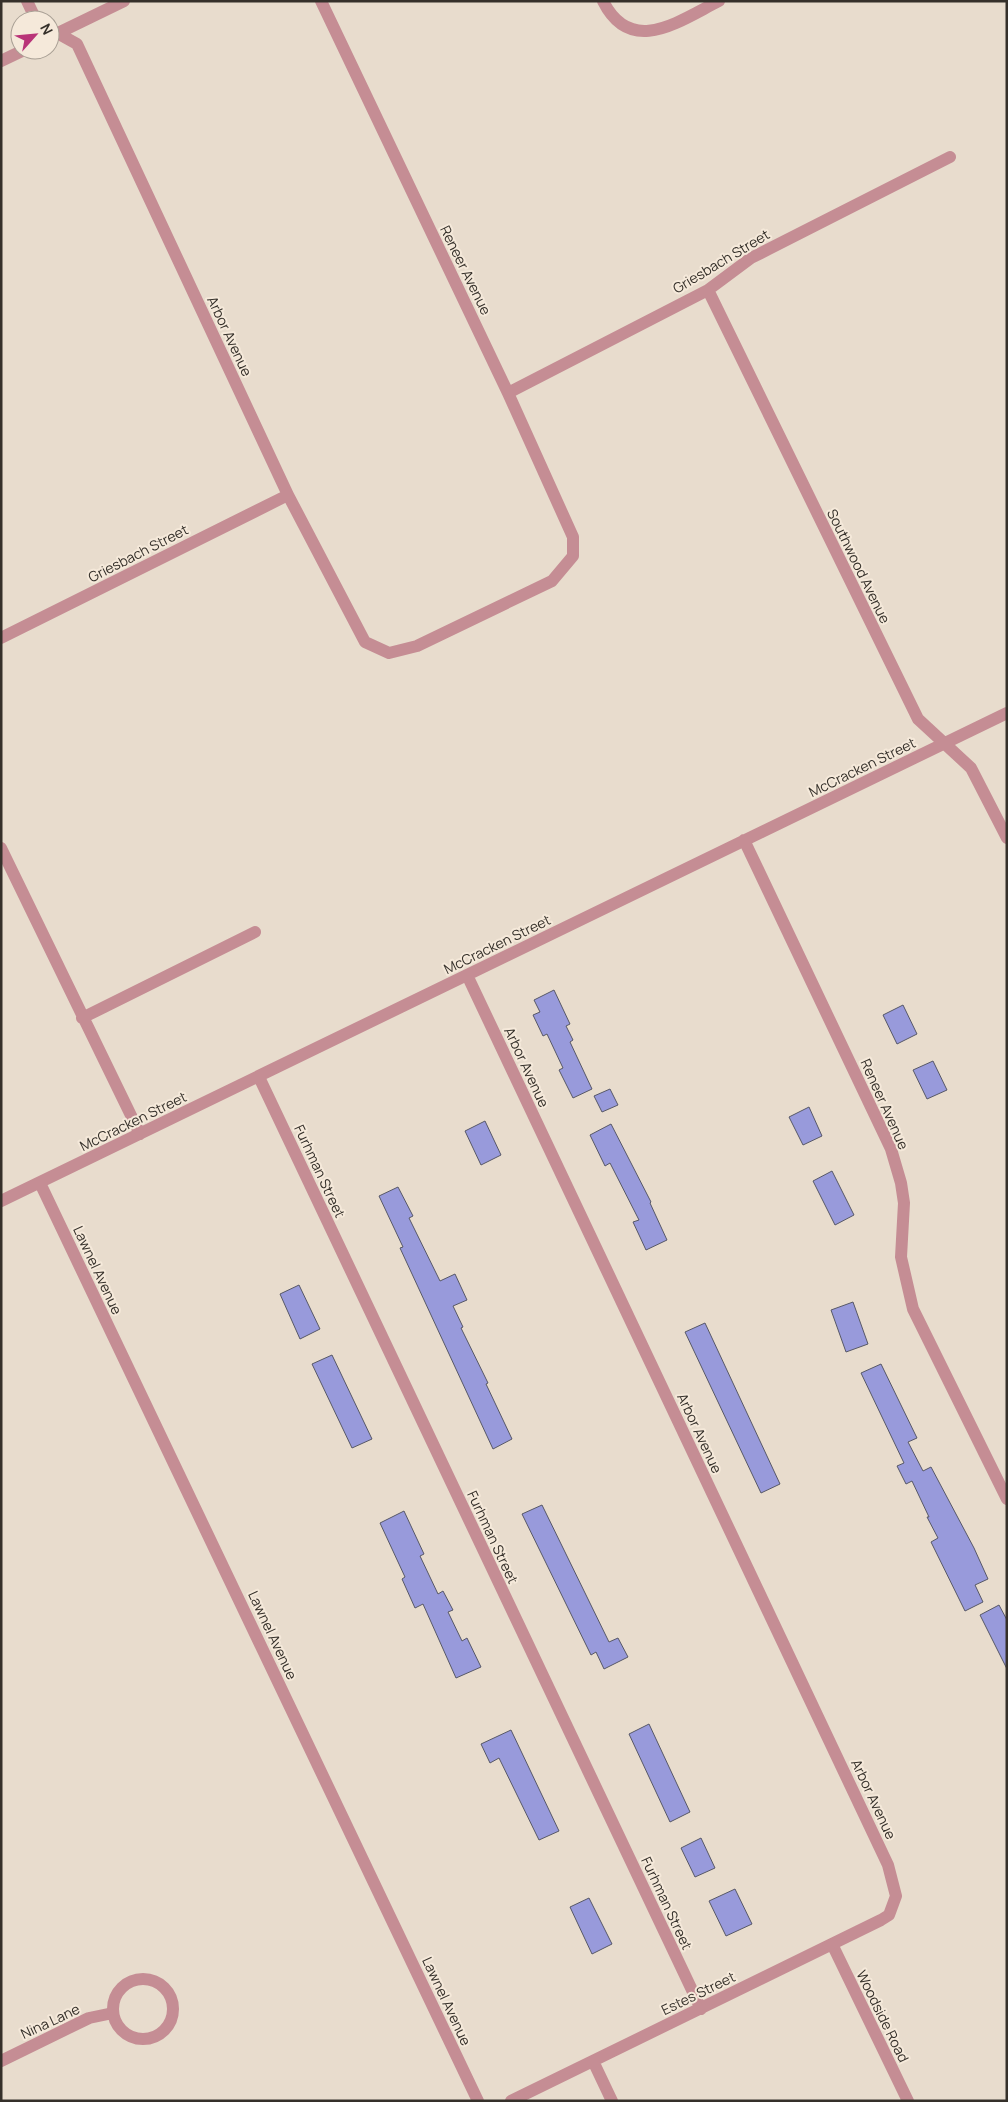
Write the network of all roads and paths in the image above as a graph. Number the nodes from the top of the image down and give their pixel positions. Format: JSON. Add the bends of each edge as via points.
{"nodes":[{"id":1,"x":124,"y":1,"type":"edge"},
{"id":2,"x":321,"y":1,"type":"edge"},
{"id":3,"x":604,"y":1,"type":"edge"},
{"id":4,"x":719,"y":1,"type":"edge"},
{"id":5,"x":60,"y":30,"type":"edge"},
{"id":6,"x":60,"y":36,"type":"edge"},
{"id":7,"x":950,"y":157,"type":"dead end"},
{"id":8,"x":708,"y":290,"type":"junction"},
{"id":9,"x":508,"y":393,"type":"junction"},
{"id":10,"x":288,"y":495,"type":"junction"},
{"id":11,"x":1,"y":638,"type":"edge"},
{"id":12,"x":389,"y":653,"type":"joint"},
{"id":13,"x":1007,"y":713,"type":"edge"},
{"id":14,"x":946,"y":743,"type":"junction"},
{"id":15,"x":1007,"y":838,"type":"edge"},
{"id":16,"x":744,"y":840,"type":"junction"},
{"id":17,"x":1,"y":848,"type":"edge"},
{"id":18,"x":255,"y":932,"type":"dead end"},
{"id":19,"x":466,"y":976,"type":"junction"},
{"id":20,"x":82,"y":1018,"type":"junction"},
{"id":21,"x":259,"y":1077,"type":"junction"},
{"id":22,"x":140,"y":1134,"type":"junction"},
{"id":23,"x":40,"y":1183,"type":"junction"},
{"id":24,"x":1,"y":1202,"type":"edge"},
{"id":25,"x":1007,"y":1499,"type":"edge"},
{"id":26,"x":894,"y":1906,"type":"joint"},
{"id":27,"x":832,"y":1944,"type":"junction"},
{"id":28,"x":701,"y":2009,"type":"junction"},
{"id":29,"x":113,"y":2013,"type":"junction"},
{"id":30,"x":1,"y":2061,"type":"edge"},
{"id":31,"x":592,"y":2061,"type":"junction"},
{"id":32,"x":478,"y":2101,"type":"edge"},
{"id":33,"x":511,"y":2101,"type":"edge"},
{"id":34,"x":612,"y":2101,"type":"edge"},
{"id":35,"x":908,"y":2101,"type":"edge"}],
"edges":[{"from":1,"to":5,"type":"street"},
{"from":2,"to":9,"type":"street","name":"Reneer Avenue"},
{"from":3,"to":4,"type":"street","via":[[609,12],[624,28],[639,32],[658,30]]},
{"from":6,"to":10,"type":"street","name":"Arbor Avenue","via":[[77,44]]},
{"from":7,"to":8,"type":"street","name":"Griesbach Street","via":[[751,258]]},
{"from":8,"to":9,"type":"street","name":"Griesbach Street"},
{"from":8,"to":14,"type":"street","name":"Southwood Avenue","via":[[918,719]]},
{"from":9,"to":12,"type":"street","name":"Reneer Avenue","via":[[573,537],[573,556],[552,581],[418,646]]},
{"from":10,"to":11,"type":"street","name":"Griesbach Street"},
{"from":10,"to":12,"type":"street","name":"Arbor Avenue","via":[[365,642]]},
{"from":13,"to":14,"type":"street","name":"McCracken Street"},
{"from":14,"to":15,"type":"street","name":"Southwood Avenue","via":[[971,768]]},
{"from":14,"to":16,"type":"street","name":"McCracken Street"},
{"from":16,"to":19,"type":"street","name":"McCracken Street"},
{"from":16,"to":25,"type":"street","name":"Reneer Avenue","via":[[891,1149],[903,1196],[901,1257],[913,1309]]},
{"from":17,"to":20,"type":"street"},
{"from":18,"to":20,"type":"street"},
{"from":19,"to":21,"type":"street","name":"McCracken Street"},
{"from":19,"to":26,"type":"street","name":"Arbor Avenue","via":[[888,1865],[896,1896]]},
{"from":20,"to":22,"type":"street"},
{"from":21,"to":22,"type":"street","name":"McCracken Street"},
{"from":21,"to":28,"type":"street","name":"Furhman Street"},
{"from":22,"to":23,"type":"street","name":"McCracken Street"},
{"from":23,"to":24,"type":"street","name":"McCracken Street"},
{"from":23,"to":32,"type":"street","name":"Lawnel Avenue"},
{"from":26,"to":27,"type":"street","name":"Estes Street","via":[[889,1915]]},
{"from":27,"to":28,"type":"street","name":"Estes Street"},
{"from":27,"to":35,"type":"street","name":"Woodside Road"},
{"from":28,"to":31,"type":"street","name":"Estes Street"},
{"from":29,"to":29,"type":"street","via":[[116,2022],[130,2036],[150,2038],[159,2034],[171,2019],[171,1999],[166,1991],[150,1980],[131,1981],[117,1994]]},
{"from":29,"to":30,"type":"street","name":"Nina Lane","via":[[89,2018]]},
{"from":31,"to":33,"type":"street","name":"Estes Street"},
{"from":31,"to":34,"type":"street"}]}
